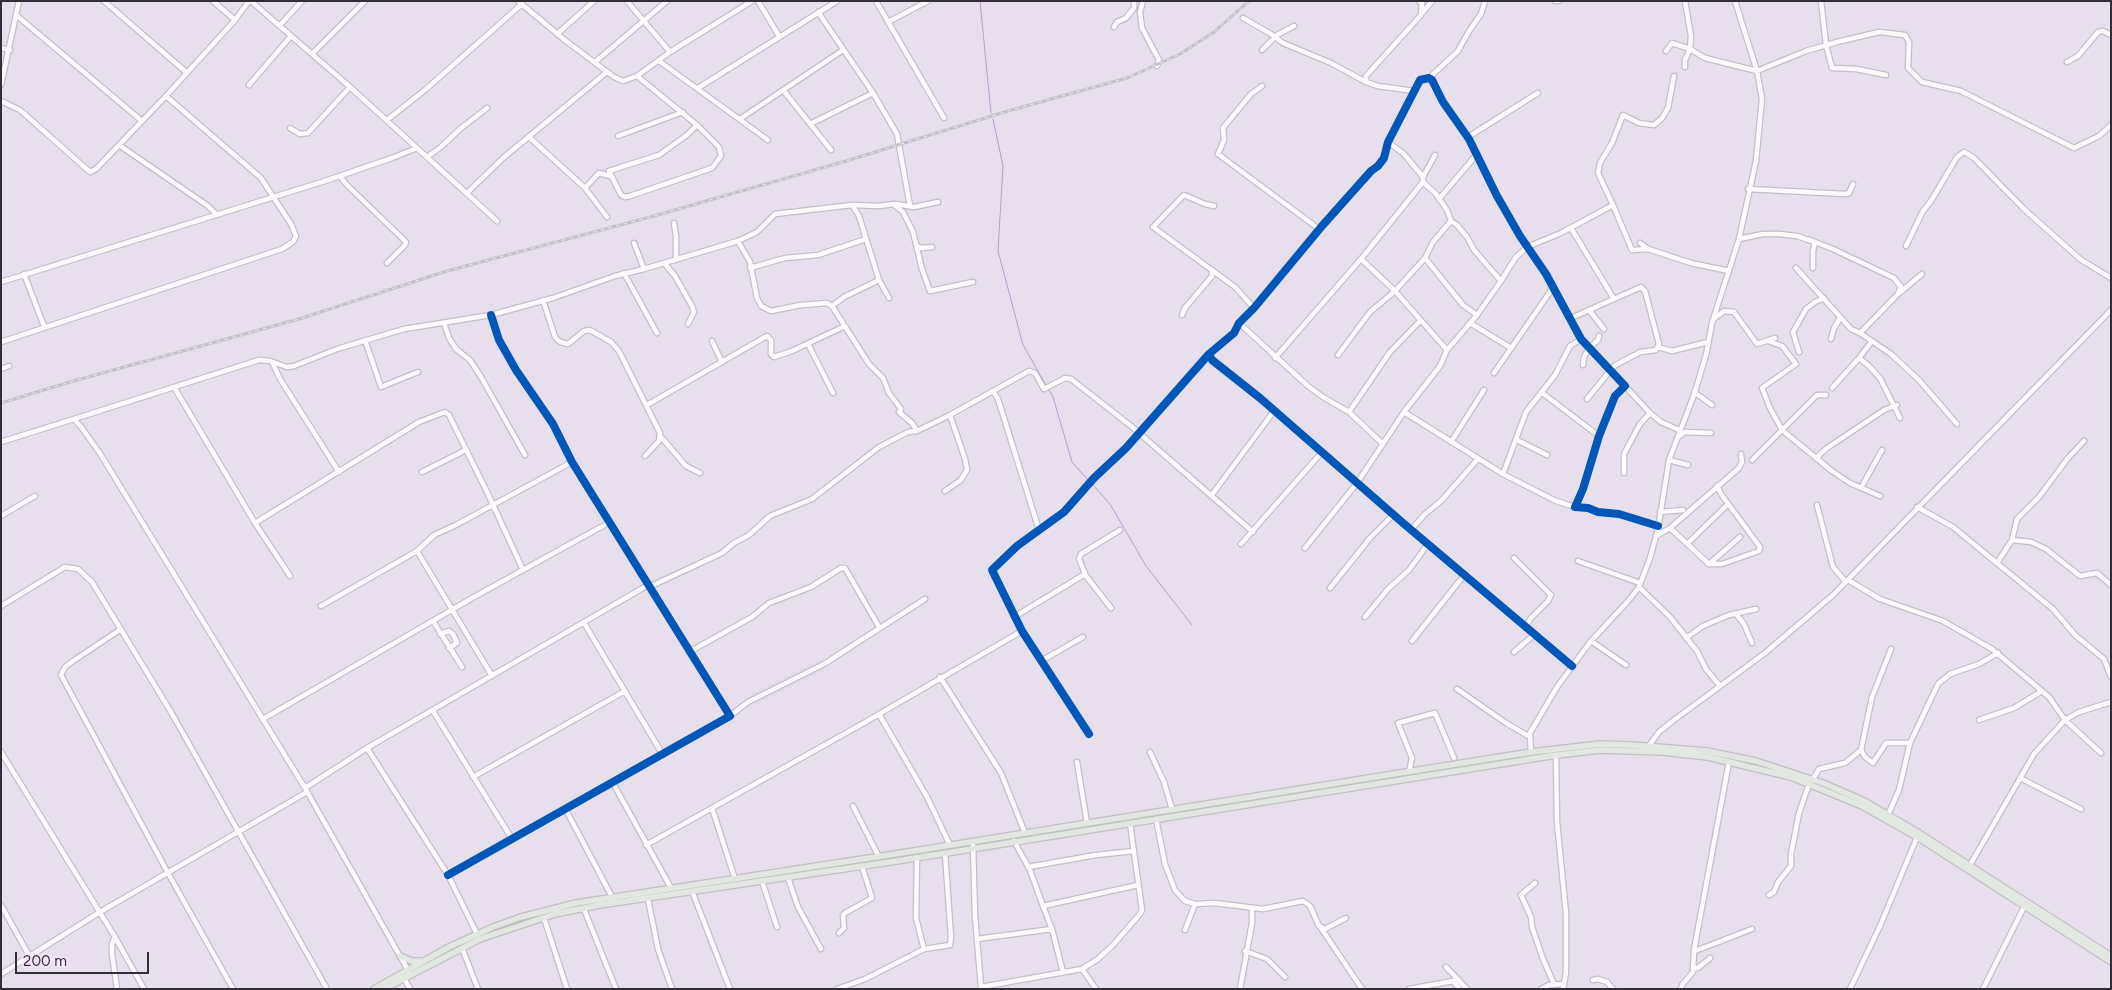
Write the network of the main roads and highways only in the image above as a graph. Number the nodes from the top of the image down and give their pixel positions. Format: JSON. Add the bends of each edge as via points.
{"nodes":[{"id":1,"x":1647,"y":749,"type":"junction"},
{"id":2,"x":1811,"y":782,"type":"junction"},
{"id":3,"x":1918,"y":835,"type":"junction"},
{"id":4,"x":973,"y":844,"type":"junction"},
{"id":5,"x":2026,"y":904,"type":"junction"},
{"id":6,"x":400,"y":956,"type":"road end"},
{"id":7,"x":2111,"y":956,"type":"edge"},
{"id":8,"x":423,"y":961,"type":"junction"},
{"id":9,"x":2111,"y":962,"type":"edge"},
{"id":10,"x":407,"y":974,"type":"junction"},
{"id":11,"x":374,"y":989,"type":"edge"},
{"id":12,"x":384,"y":989,"type":"edge"}],
"edges":[{"from":1,"to":2,"type":"main road","via":[[1708,757]]},
{"from":1,"to":2,"type":"main road","via":[[1708,751],[1747,759]]},
{"from":1,"to":4,"type":"main road","via":[[1556,755],[1014,841]]},
{"from":1,"to":4,"type":"main road","via":[[1600,744],[1530,752]]},
{"from":2,"to":3,"type":"main road"},
{"from":2,"to":3,"type":"main road","via":[[1864,801]]},
{"from":3,"to":5,"type":"main road"},
{"from":3,"to":5,"type":"main road","via":[[1970,865]]},
{"from":4,"to":8,"type":"main road","via":[[576,903],[529,915],[477,934]]},
{"from":4,"to":10,"type":"main road","via":[[945,853],[692,891],[544,918],[511,927]]},
{"from":5,"to":7,"type":"main road"},
{"from":5,"to":9,"type":"main road"},
{"from":6,"to":8,"type":"main road","via":[[411,961]]},
{"from":8,"to":10,"type":"main road"},
{"from":10,"to":11,"type":"main road"},
{"from":10,"to":12,"type":"main road"}]}
